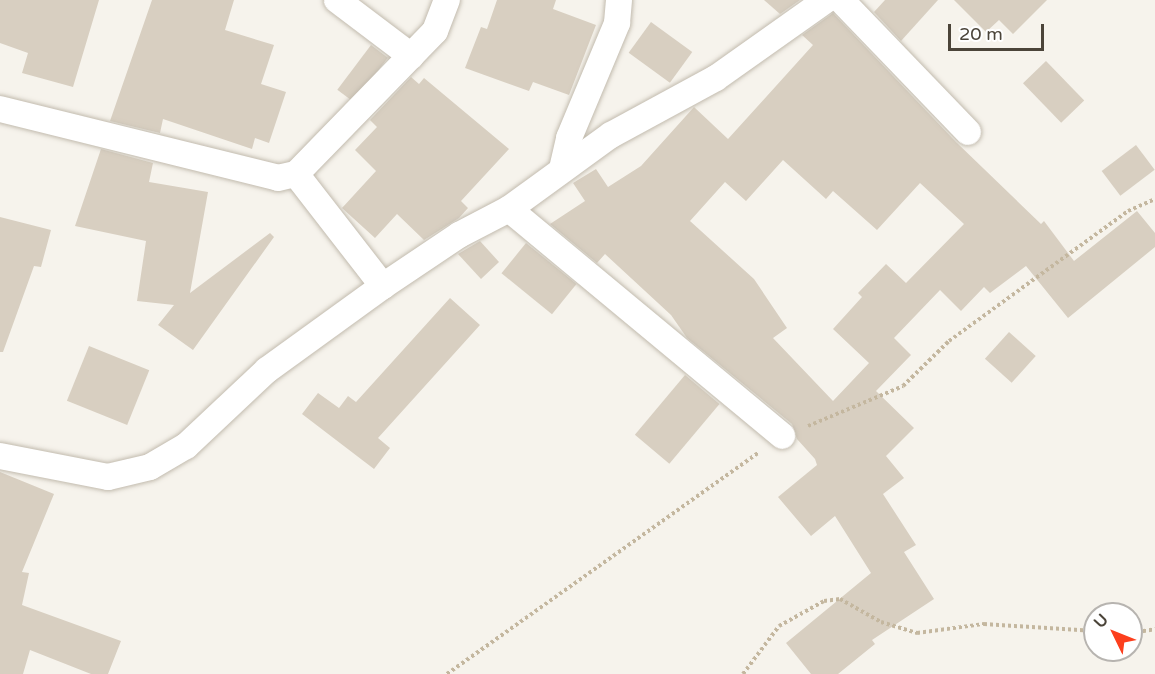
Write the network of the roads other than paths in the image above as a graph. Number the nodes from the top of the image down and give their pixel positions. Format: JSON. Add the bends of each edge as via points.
{"nodes":[{"id":1,"x":337,"y":0,"type":"edge"},
{"id":2,"x":447,"y":0,"type":"edge"},
{"id":3,"x":619,"y":0,"type":"edge"},
{"id":4,"x":826,"y":0,"type":"edge"},
{"id":5,"x":841,"y":0,"type":"edge"},
{"id":6,"x":411,"y":56,"type":"junction"},
{"id":7,"x":0,"y":109,"type":"edge"},
{"id":8,"x":968,"y":132,"type":"dead end"},
{"id":9,"x":562,"y":169,"type":"junction"},
{"id":10,"x":296,"y":174,"type":"junction"},
{"id":11,"x":509,"y":209,"type":"junction"},
{"id":12,"x":383,"y":286,"type":"junction"},
{"id":13,"x":782,"y":436,"type":"dead end"},
{"id":14,"x":0,"y":456,"type":"edge"}],
"edges":[{"from":1,"to":6,"type":"street"},
{"from":2,"to":6,"type":"street","via":[[435,31]]},
{"from":3,"to":9,"type":"street","via":[[617,23],[569,138]]},
{"from":4,"to":9,"type":"street","via":[[716,78],[611,135]]},
{"from":5,"to":8,"type":"street"},
{"from":6,"to":10,"type":"street"},
{"from":7,"to":10,"type":"street","via":[[278,178]]},
{"from":9,"to":11,"type":"street"},
{"from":10,"to":12,"type":"street"},
{"from":11,"to":12,"type":"street","via":[[459,235]]},
{"from":11,"to":13,"type":"street"},
{"from":12,"to":14,"type":"street","via":[[267,370],[186,446],[150,467],[108,477]]}]}
